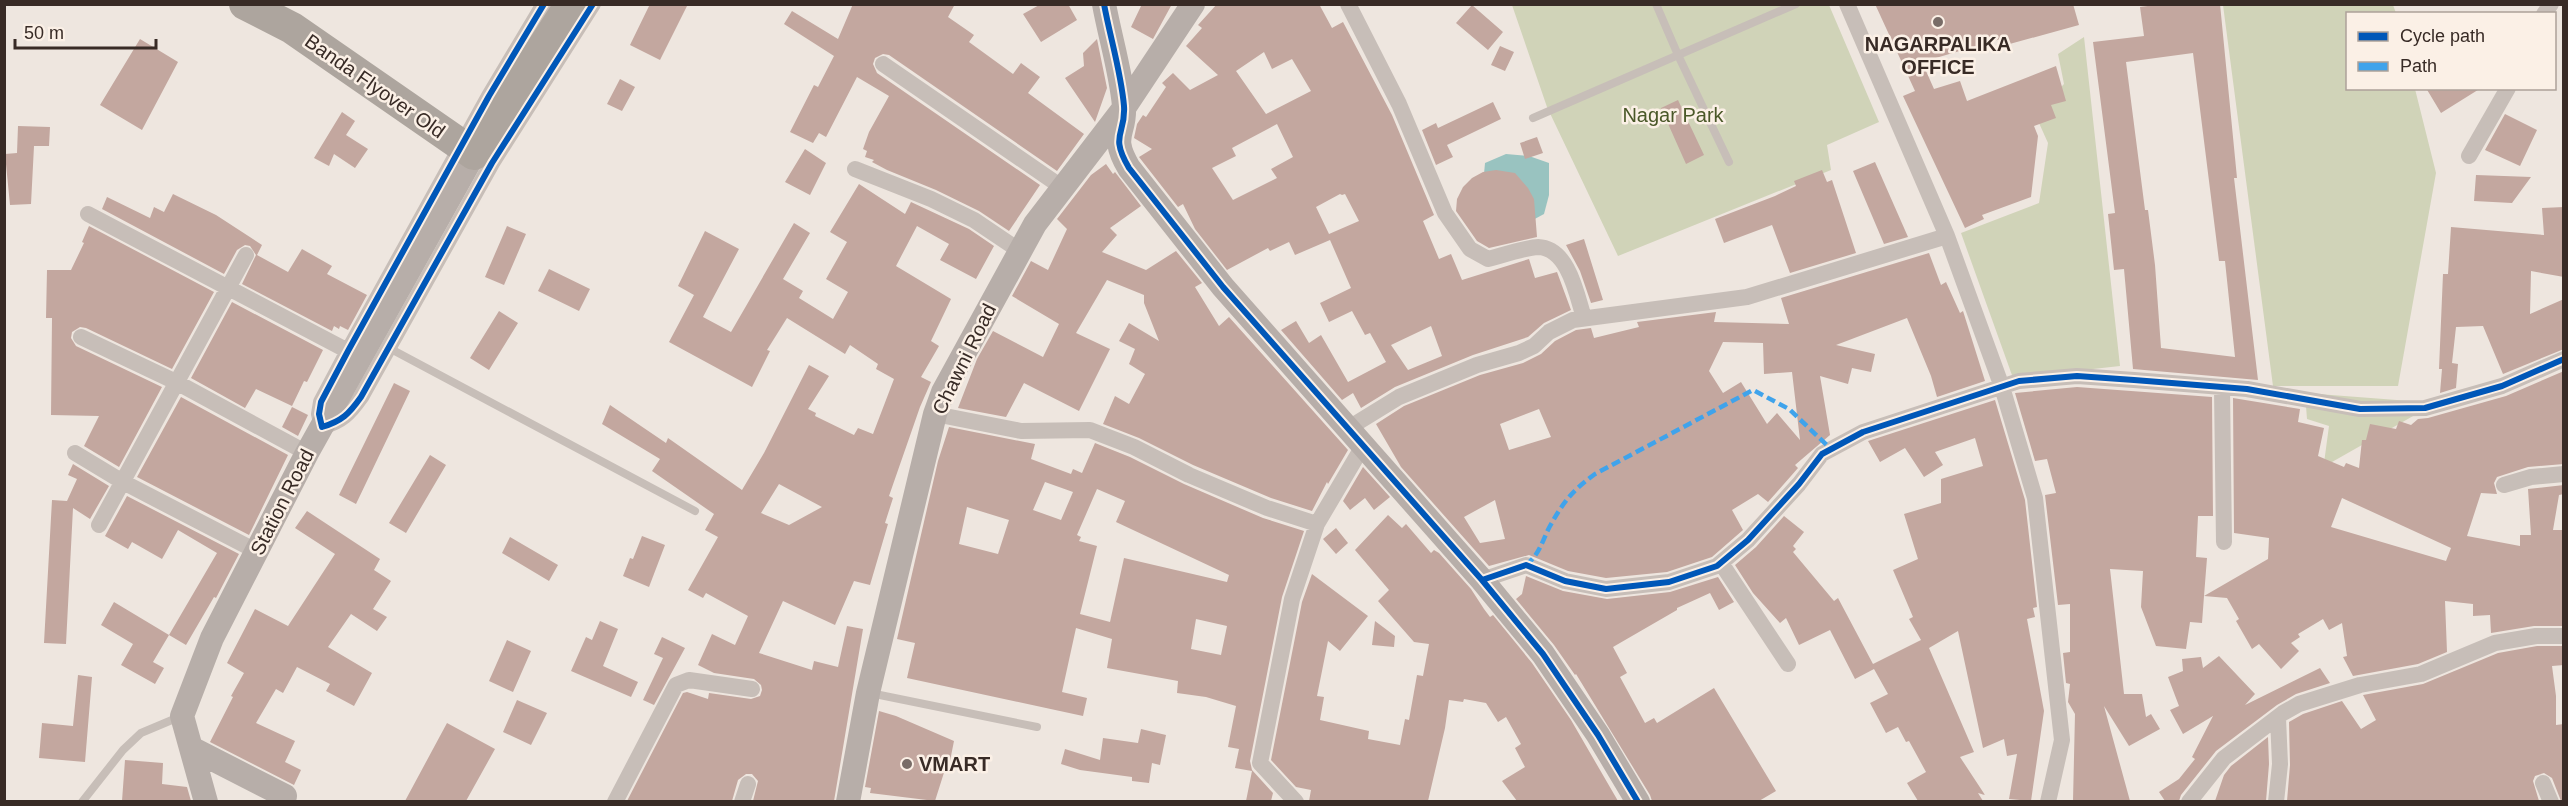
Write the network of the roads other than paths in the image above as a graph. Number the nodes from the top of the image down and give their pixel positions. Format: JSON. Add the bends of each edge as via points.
{"nodes":[{"id":1,"x":245,"y":4,"type":"edge"},
{"id":2,"x":544,"y":4,"type":"edge"},
{"id":3,"x":571,"y":4,"type":"edge"},
{"id":4,"x":593,"y":4,"type":"edge"},
{"id":5,"x":1193,"y":4,"type":"edge"},
{"id":6,"x":1348,"y":4,"type":"edge"},
{"id":7,"x":1656,"y":4,"type":"edge"},
{"id":8,"x":1796,"y":4,"type":"edge"},
{"id":9,"x":1847,"y":4,"type":"edge"},
{"id":10,"x":1110,"y":11,"type":"edge"},
{"id":11,"x":1678,"y":55,"type":"junction"},
{"id":12,"x":883,"y":64,"type":"dead end"},
{"id":13,"x":2507,"y":90,"type":"edge"},
{"id":14,"x":1124,"y":108,"type":"junction"},
{"id":15,"x":1533,"y":118,"type":"dead end"},
{"id":16,"x":474,"y":154,"type":"junction"},
{"id":17,"x":2469,"y":156,"type":"dead end"},
{"id":18,"x":1729,"y":162,"type":"dead end"},
{"id":19,"x":855,"y":169,"type":"dead end"},
{"id":20,"x":1063,"y":188,"type":"junction"},
{"id":21,"x":88,"y":214,"type":"dead end"},
{"id":22,"x":1947,"y":236,"type":"junction"},
{"id":23,"x":1020,"y":250,"type":"junction"},
{"id":24,"x":246,"y":255,"type":"dead end"},
{"id":25,"x":228,"y":287,"type":"junction"},
{"id":26,"x":1584,"y":318,"type":"junction"},
{"id":27,"x":81,"y":337,"type":"dead end"},
{"id":28,"x":389,"y":348,"type":"junction"},
{"id":29,"x":348,"y":351,"type":"junction"},
{"id":30,"x":2564,"y":359,"type":"edge"},
{"id":31,"x":176,"y":382,"type":"junction"},
{"id":32,"x":2002,"y":387,"type":"junction"},
{"id":33,"x":2222,"y":389,"type":"junction"},
{"id":34,"x":935,"y":414,"type":"junction"},
{"id":35,"x":322,"y":427,"type":"junction"},
{"id":36,"x":1355,"y":438,"type":"junction"},
{"id":37,"x":75,"y":453,"type":"dead end"},
{"id":38,"x":307,"y":453,"type":"junction"},
{"id":39,"x":2564,"y":474,"type":"edge"},
{"id":40,"x":123,"y":482,"type":"junction"},
{"id":41,"x":2504,"y":485,"type":"dead end"},
{"id":42,"x":695,"y":512,"type":"dead end"},
{"id":43,"x":1317,"y":524,"type":"junction"},
{"id":44,"x":99,"y":525,"type":"dead end"},
{"id":45,"x":2224,"y":542,"type":"dead end"},
{"id":46,"x":256,"y":551,"type":"junction"},
{"id":47,"x":1721,"y":563,"type":"junction"},
{"id":48,"x":1482,"y":580,"type":"junction"},
{"id":49,"x":2564,"y":636,"type":"edge"},
{"id":50,"x":1788,"y":664,"type":"dead end"},
{"id":51,"x":752,"y":689,"type":"dead end"},
{"id":52,"x":868,"y":693,"type":"junction"},
{"id":53,"x":182,"y":716,"type":"junction"},
{"id":54,"x":2278,"y":718,"type":"junction"},
{"id":55,"x":1037,"y":727,"type":"dead end"},
{"id":56,"x":191,"y":748,"type":"junction"},
{"id":57,"x":2543,"y":783,"type":"dead end"},
{"id":58,"x":748,"y":784,"type":"dead end"},
{"id":59,"x":288,"y":800,"type":"edge"},
{"id":60,"x":82,"y":801,"type":"edge"},
{"id":61,"x":206,"y":801,"type":"edge"},
{"id":62,"x":615,"y":801,"type":"edge"},
{"id":63,"x":742,"y":801,"type":"edge"},
{"id":64,"x":848,"y":801,"type":"edge"},
{"id":65,"x":1296,"y":801,"type":"edge"},
{"id":66,"x":1638,"y":801,"type":"edge"},
{"id":67,"x":2048,"y":801,"type":"edge"},
{"id":68,"x":2189,"y":801,"type":"edge"},
{"id":69,"x":2276,"y":801,"type":"edge"},
{"id":70,"x":2551,"y":801,"type":"edge"}],
"edges":[{"from":1,"to":16,"type":"highway","name":"Banda Flyover Old","bridge":true,"via":[[292,28]]},
{"from":2,"to":29,"type":"street"},
{"from":3,"to":16,"type":"highway","bridge":true},
{"from":4,"to":28,"type":"street","via":[[492,163]]},
{"from":5,"to":14,"type":"street","name":"Chawni Road"},
{"from":6,"to":26,"type":"street","via":[[1399,104],[1445,213],[1470,249],[1488,258],[1537,247],[1550,250],[1573,281]]},
{"from":7,"to":11,"type":"lane"},
{"from":8,"to":11,"type":"lane"},
{"from":9,"to":22,"type":"street"},
{"from":10,"to":14,"type":"street"},
{"from":11,"to":15,"type":"lane"},
{"from":11,"to":18,"type":"lane"},
{"from":12,"to":20,"type":"street"},
{"from":13,"to":17,"type":"street"},
{"from":14,"to":20,"type":"street","name":"Chawni Road"},
{"from":14,"to":36,"type":"street","via":[[1118,137],[1120,153],[1129,168],[1223,287]]},
{"from":16,"to":35,"type":"street","name":"Station Road"},
{"from":19,"to":23,"type":"street","via":[[974,220]]},
{"from":20,"to":23,"type":"street","name":"Chawni Road"},
{"from":21,"to":25,"type":"street"},
{"from":22,"to":26,"type":"street","via":[[1747,297]]},
{"from":22,"to":32,"type":"street"},
{"from":23,"to":34,"type":"street","name":"Chawni Road","via":[[943,392]]},
{"from":24,"to":25,"type":"street"},
{"from":25,"to":29,"type":"street"},
{"from":25,"to":31,"type":"street"},
{"from":26,"to":36,"type":"street","via":[[1549,332],[1519,353],[1477,365],[1399,397]]},
{"from":27,"to":31,"type":"street"},
{"from":28,"to":35,"type":"street","via":[[348,416]]},
{"from":28,"to":42,"type":"lane"},
{"from":29,"to":35,"type":"street","via":[[321,402]]},
{"from":30,"to":33,"type":"street","via":[[2502,386],[2425,408],[2360,409],[2247,389]]},
{"from":31,"to":38,"type":"street"},
{"from":31,"to":40,"type":"street"},
{"from":32,"to":33,"type":"street","via":[[2019,381],[2077,376]]},
{"from":32,"to":47,"type":"street","via":[[1863,432],[1822,454],[1748,540]]},
{"from":32,"to":67,"type":"street","via":[[2035,498],[2062,741]]},
{"from":33,"to":45,"type":"street"},
{"from":34,"to":43,"type":"street","via":[[1021,431],[1089,430],[1267,508]]},
{"from":34,"to":52,"type":"street","name":"Chawni Road"},
{"from":35,"to":38,"type":"street","name":"Station Road"},
{"from":36,"to":43,"type":"street"},
{"from":36,"to":48,"type":"street"},
{"from":37,"to":40,"type":"street"},
{"from":38,"to":46,"type":"street","name":"Station Road"},
{"from":39,"to":41,"type":"street"},
{"from":40,"to":44,"type":"street"},
{"from":40,"to":46,"type":"street"},
{"from":43,"to":65,"type":"street","via":[[1292,599],[1260,763]]},
{"from":46,"to":53,"type":"street","name":"Station Road","via":[[212,638]]},
{"from":47,"to":48,"type":"street","via":[[1669,582],[1606,590],[1565,581],[1526,565]]},
{"from":47,"to":50,"type":"street"},
{"from":48,"to":66,"type":"street","via":[[1543,654]]},
{"from":49,"to":54,"type":"street","via":[[2495,643],[2421,674],[2360,685],[2299,704]]},
{"from":51,"to":62,"type":"street","via":[[689,680],[676,686]]},
{"from":52,"to":55,"type":"lane"},
{"from":52,"to":64,"type":"street","name":"Chawni Road"},
{"from":53,"to":56,"type":"street"},
{"from":53,"to":60,"type":"lane","via":[[141,733]]},
{"from":54,"to":68,"type":"street","via":[[2224,758]]},
{"from":54,"to":69,"type":"street","via":[[2280,764]]},
{"from":56,"to":59,"type":"street"},
{"from":56,"to":61,"type":"street"},
{"from":57,"to":70,"type":"street"},
{"from":58,"to":63,"type":"street"}]}
